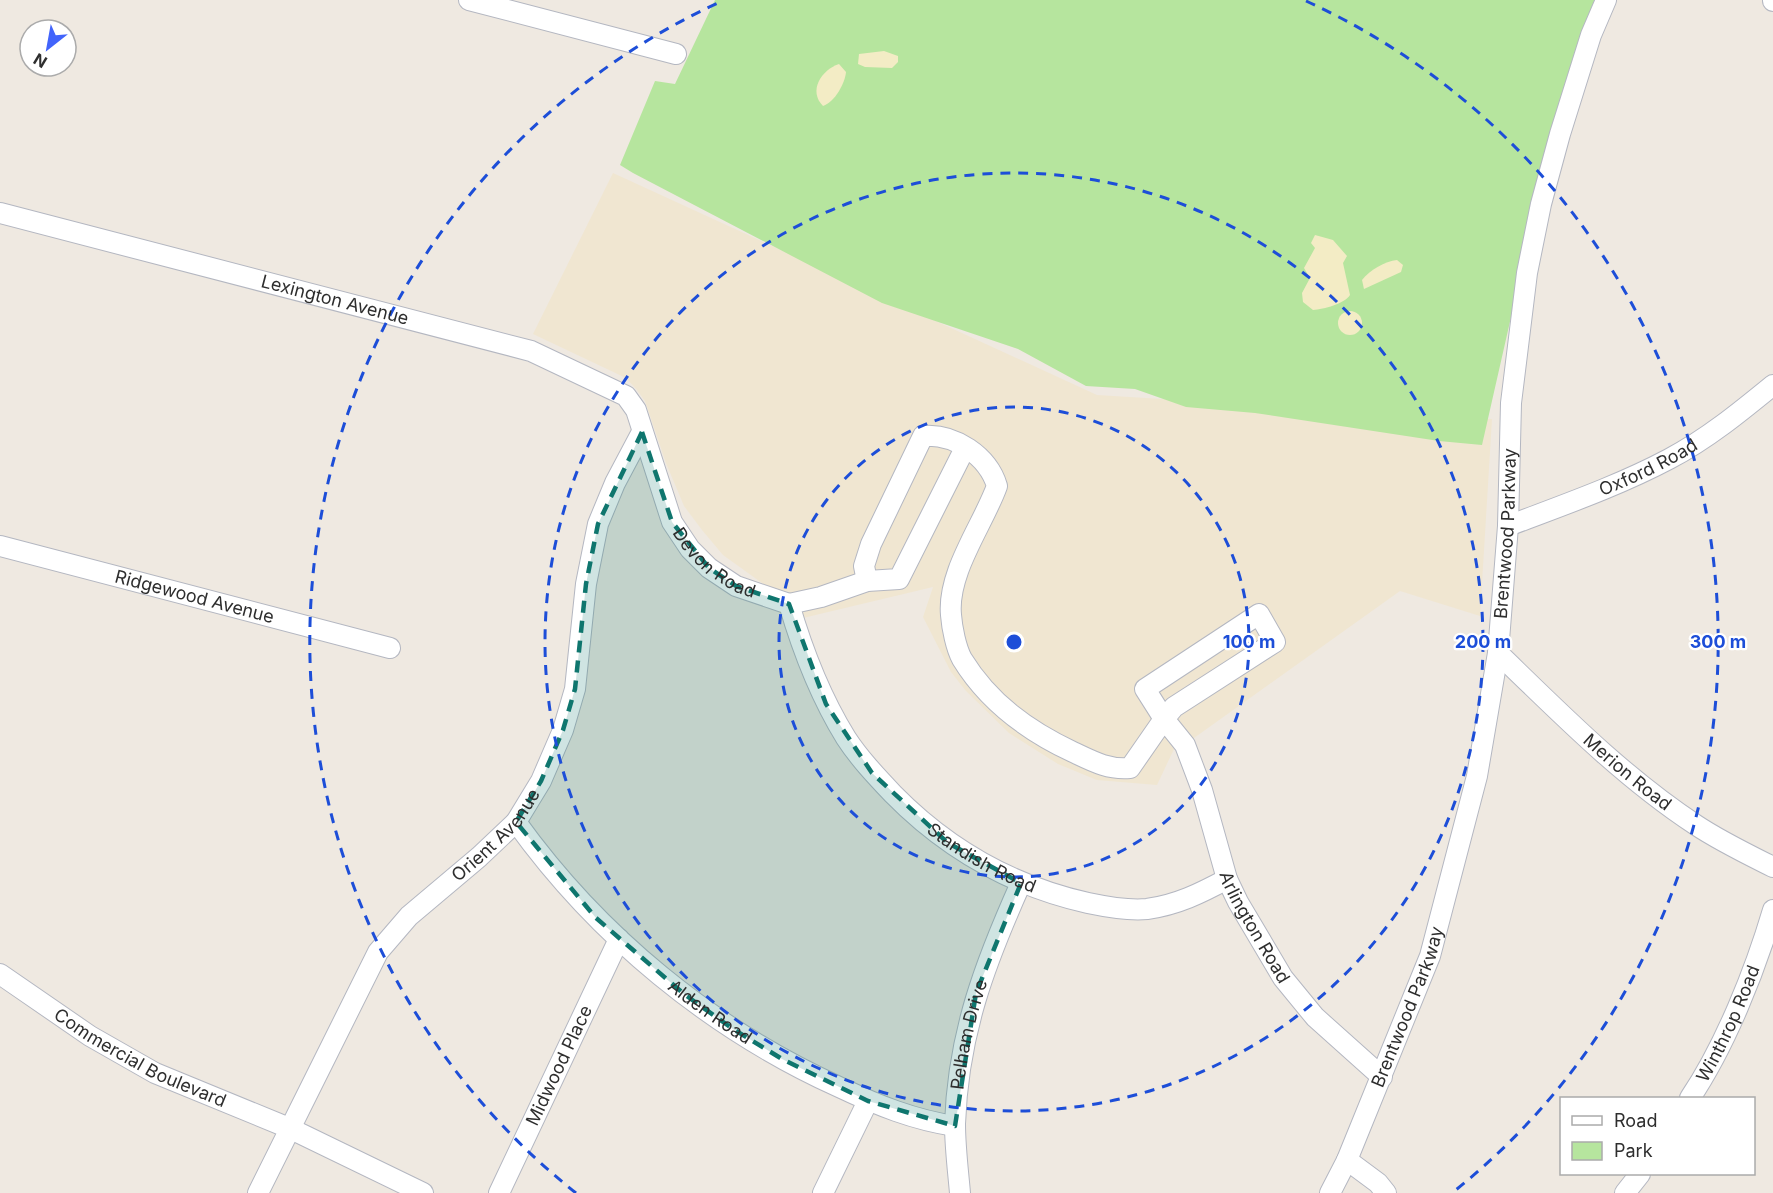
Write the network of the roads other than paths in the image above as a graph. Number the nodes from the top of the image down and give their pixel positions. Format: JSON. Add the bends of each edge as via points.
{"nodes":[{"id":1,"x":469,"y":0,"type":"edge"},
{"id":2,"x":1606,"y":0,"type":"edge"},
{"id":3,"x":676,"y":54,"type":"dead end"},
{"id":4,"x":0,"y":213,"type":"edge"},
{"id":5,"x":1773,"y":385,"type":"edge"},
{"id":6,"x":642,"y":432,"type":"junction"},
{"id":7,"x":965,"y":448,"type":"junction"},
{"id":8,"x":1508,"y":526,"type":"junction"},
{"id":9,"x":0,"y":546,"type":"edge"},
{"id":10,"x":867,"y":581,"type":"junction"},
{"id":11,"x":789,"y":604,"type":"junction"},
{"id":12,"x":390,"y":648,"type":"dead end"},
{"id":13,"x":1498,"y":653,"type":"junction"},
{"id":14,"x":1164,"y":719,"type":"junction"},
{"id":15,"x":516,"y":822,"type":"junction"},
{"id":16,"x":1773,"y":867,"type":"edge"},
{"id":17,"x":1227,"y":879,"type":"junction"},
{"id":18,"x":1022,"y":883,"type":"junction"},
{"id":19,"x":1773,"y":910,"type":"edge"},
{"id":20,"x":619,"y":939,"type":"junction"},
{"id":21,"x":0,"y":974,"type":"edge"},
{"id":22,"x":1382,"y":1077,"type":"junction"},
{"id":23,"x":1691,"y":1097,"type":"edge"},
{"id":24,"x":868,"y":1101,"type":"junction"},
{"id":25,"x":955,"y":1126,"type":"junction"},
{"id":26,"x":289,"y":1128,"type":"junction"},
{"id":27,"x":1347,"y":1160,"type":"junction"},
{"id":28,"x":1638,"y":1175,"type":"edge"},
{"id":29,"x":258,"y":1193,"type":"edge"},
{"id":30,"x":423,"y":1193,"type":"edge"},
{"id":31,"x":498,"y":1193,"type":"edge"},
{"id":32,"x":824,"y":1193,"type":"edge"},
{"id":33,"x":960,"y":1193,"type":"edge"},
{"id":34,"x":1330,"y":1193,"type":"edge"},
{"id":35,"x":1386,"y":1193,"type":"edge"},
{"id":36,"x":1625,"y":1193,"type":"edge"}],
"edges":[{"from":1,"to":3,"type":"street"},
{"from":2,"to":8,"type":"street","name":"Brentwood Parkway","via":[[1560,134],[1527,273],[1511,403]]},
{"from":4,"to":6,"type":"street","name":"Lexington Avenue","via":[[531,351],[626,396],[636,410]]},
{"from":5,"to":8,"type":"street","name":"Oxford Road","via":[[1728,422],[1671,458],[1618,484]]},
{"from":6,"to":11,"type":"street","name":"Devon Road","via":[[672,522],[690,549],[736,586]]},
{"from":6,"to":15,"type":"street","name":"Orient Avenue","via":[[598,524],[586,584],[575,689],[563,730],[541,781]]},
{"from":7,"to":10,"type":"street","via":[[899,579]]},
{"from":7,"to":10,"type":"street","via":[[935,435],[923,436],[871,544],[864,566]]},
{"from":7,"to":14,"type":"street","via":[[976,453],[992,470],[996,486],[965,555],[951,613],[961,657],[967,666],[1012,717],[1043,738],[1107,767],[1130,768]]},
{"from":8,"to":13,"type":"street","name":"Brentwood Parkway"},
{"from":9,"to":12,"type":"street","name":"Ridgewood Avenue"},
{"from":10,"to":11,"type":"street"},
{"from":11,"to":18,"type":"street","name":"Standish Road","via":[[810,670],[847,740],[872,773],[916,818],[948,843]]},
{"from":13,"to":16,"type":"street","name":"Merion Road","via":[[1603,754],[1649,791],[1697,826]]},
{"from":13,"to":22,"type":"street","name":"Brentwood Parkway","via":[[1477,776],[1446,898],[1430,956]]},
{"from":14,"to":14,"type":"street","name":"Arlington Road","via":[[1174,707],[1275,642],[1259,614],[1145,689]]},
{"from":14,"to":17,"type":"street","name":"Arlington Road","via":[[1185,745],[1211,817]]},
{"from":15,"to":20,"type":"street","name":"Alden Road","via":[[544,860]]},
{"from":15,"to":26,"type":"street","name":"Orient Avenue","via":[[409,916],[378,952]]},
{"from":17,"to":18,"type":"street","name":"Standish Road","via":[[1181,903],[1145,909],[1106,906]]},
{"from":17,"to":22,"type":"street","name":"Arlington Road","via":[[1283,978],[1315,1017]]},
{"from":18,"to":25,"type":"street","name":"Pelham Drive","via":[[988,955],[976,993],[965,1040]]},
{"from":19,"to":23,"type":"street","name":"Winthrop Road","via":[[1757,960]]},
{"from":20,"to":24,"type":"street","name":"Alden Road","via":[[684,994],[734,1029],[782,1059]]},
{"from":20,"to":31,"type":"street","name":"Midwood Place"},
{"from":21,"to":26,"type":"street","name":"Commercial Boulevard","via":[[90,1036],[155,1072]]},
{"from":22,"to":27,"type":"street","name":"Brentwood Parkway"},
{"from":24,"to":25,"type":"street","name":"Alden Road","via":[[930,1122]]},
{"from":24,"to":32,"type":"street"},
{"from":25,"to":33,"type":"street","name":"Pelham Drive"},
{"from":26,"to":29,"type":"street","name":"Orient Avenue"},
{"from":26,"to":30,"type":"street","name":"Commercial Boulevard"},
{"from":27,"to":34,"type":"street","name":"Brentwood Parkway"},
{"from":27,"to":35,"type":"street","via":[[1378,1182]]},
{"from":28,"to":36,"type":"street"}]}
